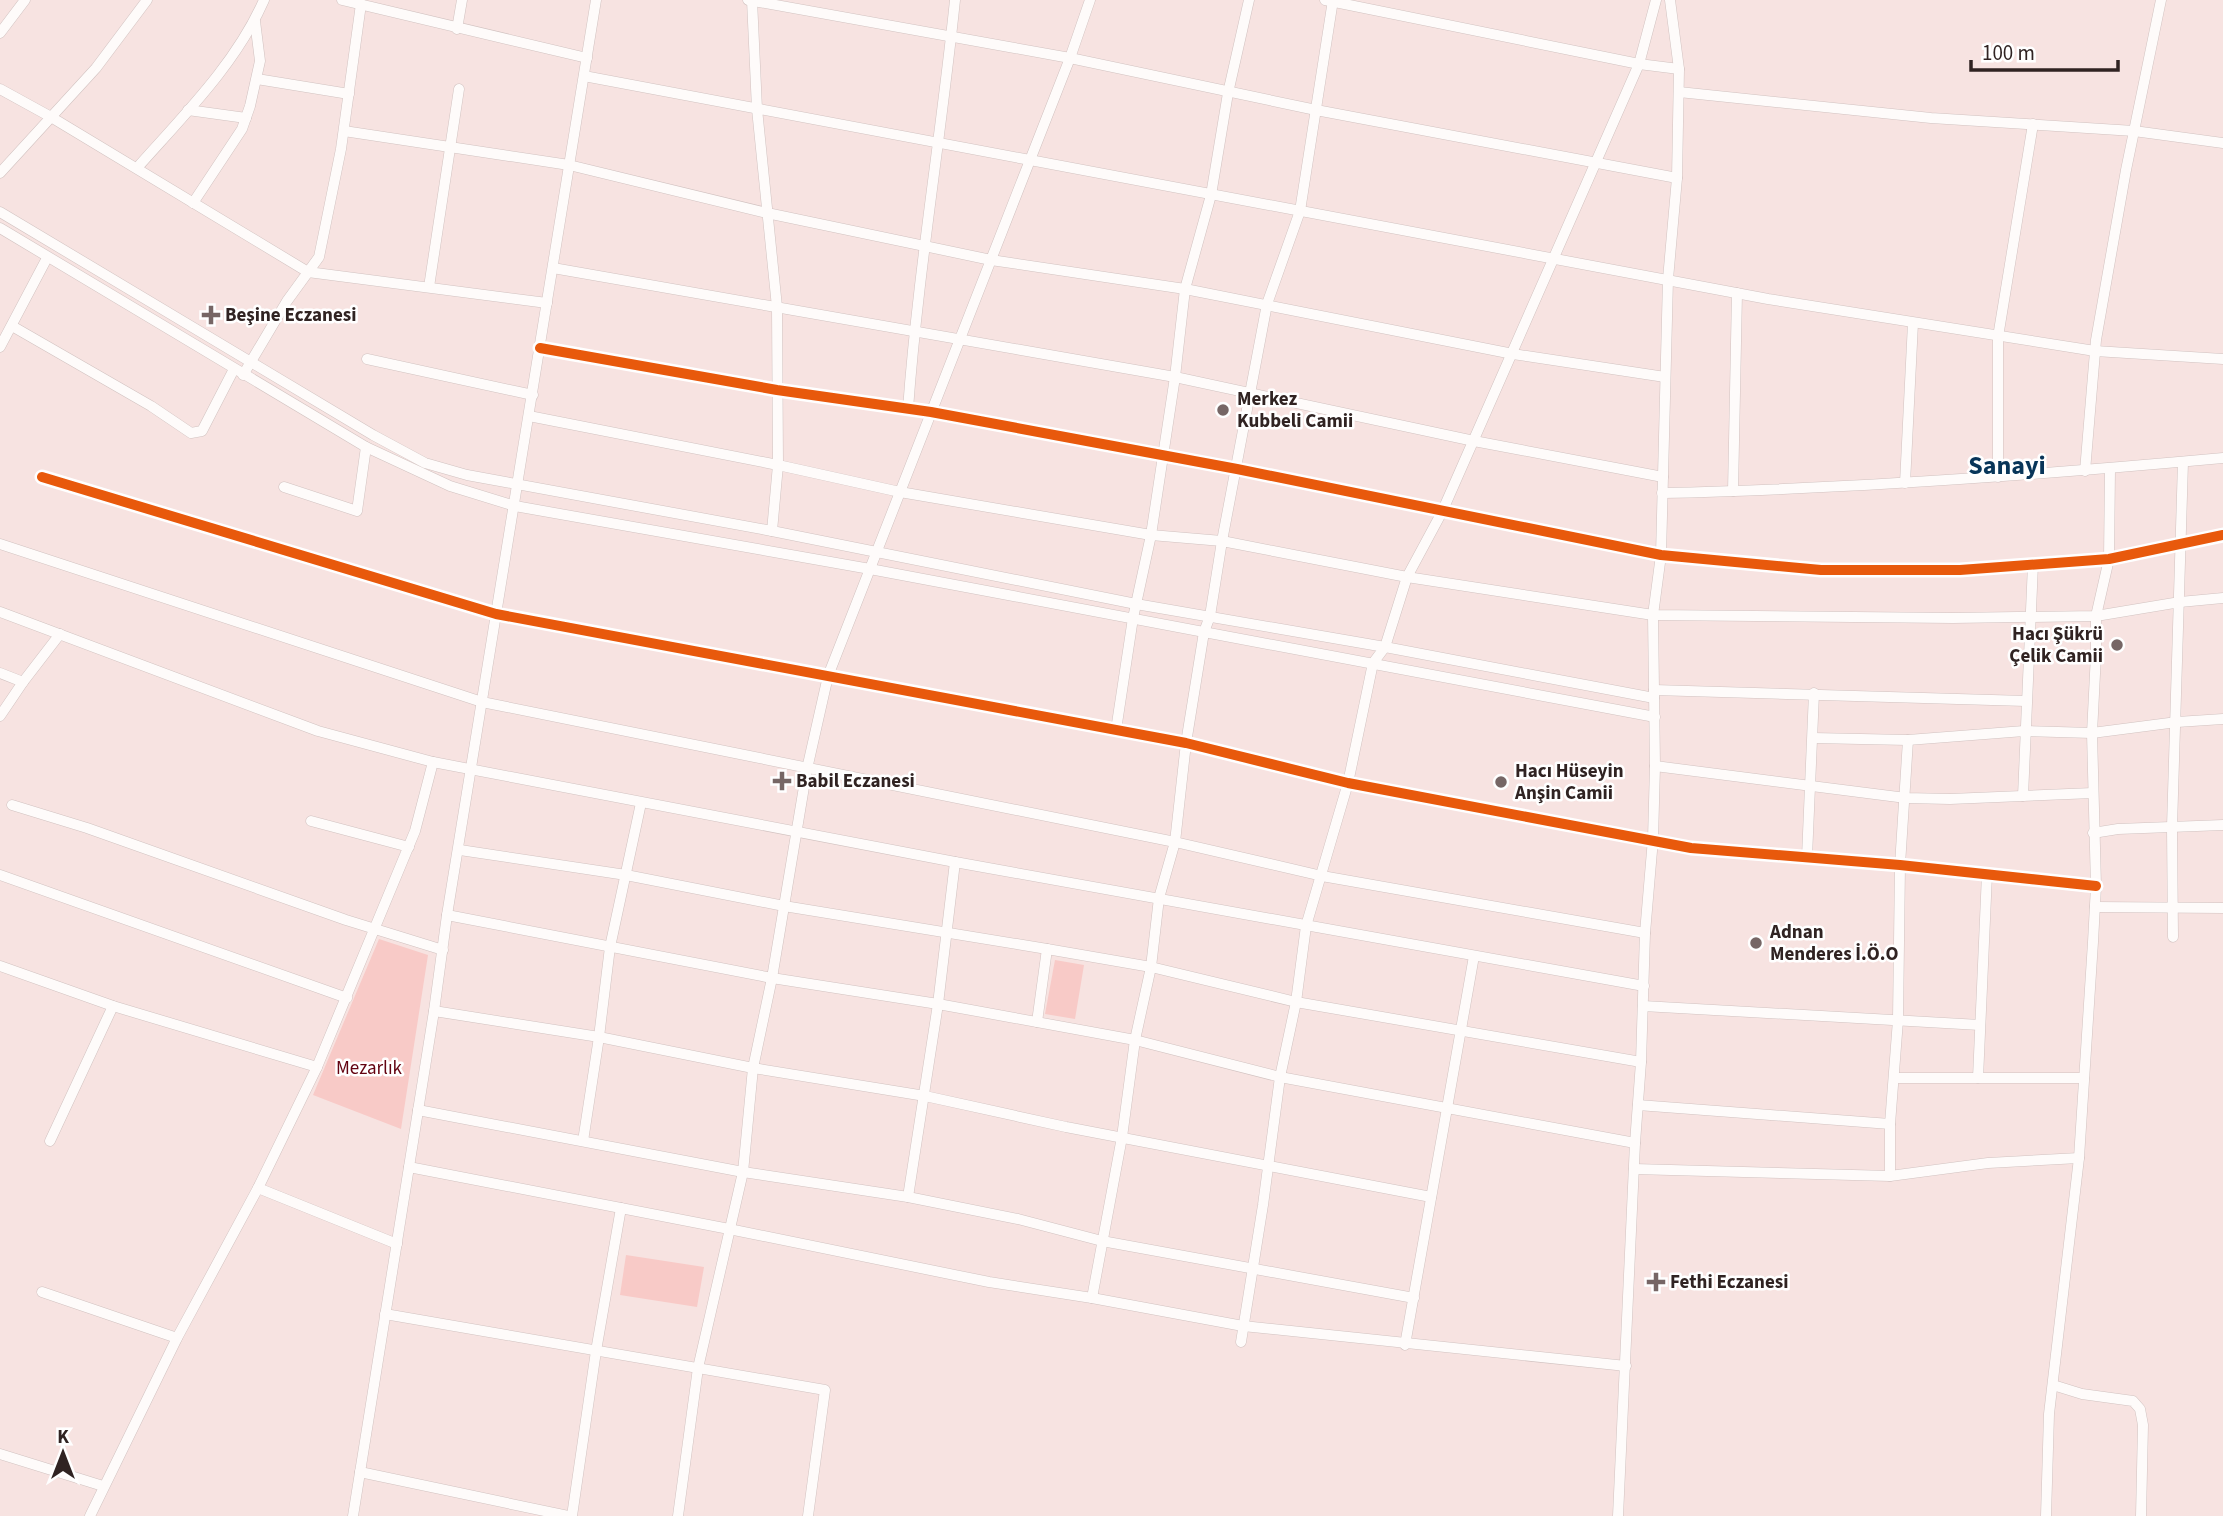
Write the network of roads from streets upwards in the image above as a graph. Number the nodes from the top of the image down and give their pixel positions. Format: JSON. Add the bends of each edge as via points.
{"nodes":[{"id":1,"x":25,"y":0,"type":"edge"},
{"id":2,"x":147,"y":0,"type":"edge"},
{"id":3,"x":264,"y":0,"type":"edge"},
{"id":4,"x":342,"y":0,"type":"edge"},
{"id":5,"x":462,"y":0,"type":"edge"},
{"id":6,"x":596,"y":0,"type":"edge"},
{"id":7,"x":751,"y":0,"type":"edge"},
{"id":8,"x":956,"y":0,"type":"edge"},
{"id":9,"x":1090,"y":0,"type":"edge"},
{"id":10,"x":1249,"y":0,"type":"edge"},
{"id":11,"x":1330,"y":0,"type":"edge"},
{"id":12,"x":1656,"y":0,"type":"edge"},
{"id":13,"x":1670,"y":0,"type":"edge"},
{"id":14,"x":2161,"y":0,"type":"edge"},
{"id":15,"x":361,"y":4,"type":"junction"},
{"id":16,"x":255,"y":20,"type":"junction"},
{"id":17,"x":457,"y":29,"type":"junction"},
{"id":18,"x":0,"y":33,"type":"edge"},
{"id":19,"x":952,"y":37,"type":"junction"},
{"id":20,"x":587,"y":58,"type":"junction"},
{"id":21,"x":1070,"y":58,"type":"junction"},
{"id":22,"x":1639,"y":64,"type":"junction"},
{"id":23,"x":1679,"y":69,"type":"junction"},
{"id":24,"x":584,"y":76,"type":"junction"},
{"id":25,"x":257,"y":79,"type":"junction"},
{"id":26,"x":0,"y":89,"type":"edge"},
{"id":27,"x":459,"y":89,"type":"dead end"},
{"id":28,"x":1679,"y":92,"type":"junction"},
{"id":29,"x":1228,"y":93,"type":"junction"},
{"id":30,"x":349,"y":94,"type":"junction"},
{"id":31,"x":757,"y":109,"type":"junction"},
{"id":32,"x":188,"y":110,"type":"junction"},
{"id":33,"x":1316,"y":110,"type":"junction"},
{"id":34,"x":51,"y":117,"type":"junction"},
{"id":35,"x":246,"y":118,"type":"junction"},
{"id":36,"x":2033,"y":124,"type":"junction"},
{"id":37,"x":344,"y":131,"type":"junction"},
{"id":38,"x":2134,"y":131,"type":"junction"},
{"id":39,"x":940,"y":143,"type":"junction"},
{"id":40,"x":2223,"y":143,"type":"edge"},
{"id":41,"x":450,"y":147,"type":"junction"},
{"id":42,"x":1030,"y":160,"type":"junction"},
{"id":43,"x":1597,"y":163,"type":"junction"},
{"id":44,"x":569,"y":165,"type":"junction"},
{"id":45,"x":137,"y":168,"type":"junction"},
{"id":46,"x":0,"y":173,"type":"edge"},
{"id":47,"x":1677,"y":178,"type":"junction"},
{"id":48,"x":1211,"y":195,"type":"junction"},
{"id":49,"x":193,"y":203,"type":"junction"},
{"id":50,"x":1300,"y":211,"type":"junction"},
{"id":51,"x":0,"y":212,"type":"edge"},
{"id":52,"x":767,"y":213,"type":"junction"},
{"id":53,"x":0,"y":228,"type":"edge"},
{"id":54,"x":924,"y":246,"type":"junction"},
{"id":55,"x":47,"y":258,"type":"junction"},
{"id":56,"x":1556,"y":258,"type":"junction"},
{"id":57,"x":991,"y":260,"type":"junction"},
{"id":58,"x":553,"y":268,"type":"junction"},
{"id":59,"x":308,"y":272,"type":"junction"},
{"id":60,"x":1668,"y":279,"type":"junction"},
{"id":61,"x":429,"y":288,"type":"junction"},
{"id":62,"x":1185,"y":289,"type":"junction"},
{"id":63,"x":1737,"y":293,"type":"junction"},
{"id":64,"x":547,"y":303,"type":"junction"},
{"id":65,"x":1267,"y":304,"type":"junction"},
{"id":66,"x":777,"y":307,"type":"junction"},
{"id":67,"x":1913,"y":323,"type":"junction"},
{"id":68,"x":12,"y":327,"type":"junction"},
{"id":69,"x":914,"y":331,"type":"junction"},
{"id":70,"x":1998,"y":337,"type":"junction"},
{"id":71,"x":960,"y":339,"type":"junction"},
{"id":72,"x":0,"y":347,"type":"edge"},
{"id":73,"x":540,"y":348,"type":"junction"},
{"id":74,"x":2095,"y":351,"type":"junction"},
{"id":75,"x":1513,"y":354,"type":"junction"},
{"id":76,"x":367,"y":359,"type":"dead end"},
{"id":77,"x":2223,"y":359,"type":"edge"},
{"id":78,"x":251,"y":362,"type":"junction"},
{"id":79,"x":239,"y":372,"type":"junction"},
{"id":80,"x":1175,"y":377,"type":"junction"},
{"id":81,"x":1665,"y":377,"type":"junction"},
{"id":82,"x":777,"y":390,"type":"junction"},
{"id":83,"x":1251,"y":392,"type":"junction"},
{"id":84,"x":533,"y":395,"type":"junction"},
{"id":85,"x":908,"y":409,"type":"junction"},
{"id":86,"x":931,"y":412,"type":"junction"},
{"id":87,"x":529,"y":416,"type":"junction"},
{"id":88,"x":1474,"y":441,"type":"junction"},
{"id":89,"x":366,"y":447,"type":"junction"},
{"id":90,"x":1163,"y":457,"type":"junction"},
{"id":91,"x":2223,"y":458,"type":"edge"},
{"id":92,"x":2183,"y":462,"type":"junction"},
{"id":93,"x":778,"y":465,"type":"junction"},
{"id":94,"x":1237,"y":469,"type":"junction"},
{"id":95,"x":2110,"y":469,"type":"junction"},
{"id":96,"x":2085,"y":471,"type":"junction"},
{"id":97,"x":42,"y":477,"type":"dead end"},
{"id":98,"x":1663,"y":477,"type":"junction"},
{"id":99,"x":1998,"y":477,"type":"junction"},
{"id":100,"x":1905,"y":483,"type":"junction"},
{"id":101,"x":518,"y":485,"type":"junction"},
{"id":102,"x":284,"y":487,"type":"dead end"},
{"id":103,"x":1733,"y":491,"type":"junction"},
{"id":104,"x":900,"y":492,"type":"junction"},
{"id":105,"x":1662,"y":493,"type":"junction"},
{"id":106,"x":515,"y":506,"type":"junction"},
{"id":107,"x":1442,"y":512,"type":"junction"},
{"id":108,"x":772,"y":531,"type":"junction"},
{"id":109,"x":1151,"y":535,"type":"junction"},
{"id":110,"x":2223,"y":535,"type":"edge"},
{"id":111,"x":1222,"y":541,"type":"junction"},
{"id":112,"x":2182,"y":543,"type":"junction"},
{"id":113,"x":0,"y":544,"type":"edge"},
{"id":114,"x":876,"y":554,"type":"junction"},
{"id":115,"x":1661,"y":555,"type":"junction"},
{"id":116,"x":2109,"y":559,"type":"junction"},
{"id":117,"x":2033,"y":564,"type":"junction"},
{"id":118,"x":870,"y":569,"type":"junction"},
{"id":119,"x":1407,"y":577,"type":"junction"},
{"id":120,"x":2223,"y":598,"type":"edge"},
{"id":121,"x":2180,"y":602,"type":"junction"},
{"id":122,"x":1136,"y":604,"type":"junction"},
{"id":123,"x":0,"y":612,"type":"edge"},
{"id":124,"x":496,"y":614,"type":"junction"},
{"id":125,"x":1653,"y":615,"type":"junction"},
{"id":126,"x":1210,"y":616,"type":"junction"},
{"id":127,"x":2095,"y":616,"type":"junction"},
{"id":128,"x":2030,"y":617,"type":"junction"},
{"id":129,"x":1133,"y":618,"type":"junction"},
{"id":130,"x":1204,"y":632,"type":"junction"},
{"id":131,"x":60,"y":634,"type":"junction"},
{"id":132,"x":1385,"y":647,"type":"junction"},
{"id":133,"x":1373,"y":663,"type":"junction"},
{"id":134,"x":0,"y":673,"type":"edge"},
{"id":135,"x":828,"y":676,"type":"junction"},
{"id":136,"x":23,"y":682,"type":"junction"},
{"id":137,"x":1814,"y":693,"type":"junction"},
{"id":138,"x":1654,"y":694,"type":"junction"},
{"id":139,"x":2026,"y":701,"type":"junction"},
{"id":140,"x":482,"y":702,"type":"junction"},
{"id":141,"x":0,"y":716,"type":"edge"},
{"id":142,"x":1655,"y":717,"type":"junction"},
{"id":143,"x":2223,"y":719,"type":"edge"},
{"id":144,"x":2177,"y":722,"type":"junction"},
{"id":145,"x":1116,"y":730,"type":"junction"},
{"id":146,"x":2024,"y":731,"type":"junction"},
{"id":147,"x":2092,"y":733,"type":"junction"},
{"id":148,"x":1813,"y":738,"type":"junction"},
{"id":149,"x":1908,"y":740,"type":"junction"},
{"id":150,"x":1186,"y":743,"type":"junction"},
{"id":151,"x":433,"y":762,"type":"junction"},
{"id":152,"x":1655,"y":766,"type":"junction"},
{"id":153,"x":471,"y":769,"type":"junction"},
{"id":154,"x":807,"y":769,"type":"junction"},
{"id":155,"x":1348,"y":783,"type":"junction"},
{"id":156,"x":1811,"y":785,"type":"junction"},
{"id":157,"x":2092,"y":793,"type":"junction"},
{"id":158,"x":2023,"y":796,"type":"junction"},
{"id":159,"x":1906,"y":798,"type":"junction"},
{"id":160,"x":641,"y":803,"type":"junction"},
{"id":161,"x":12,"y":806,"type":"dead end"},
{"id":162,"x":312,"y":821,"type":"dead end"},
{"id":163,"x":2223,"y":825,"type":"edge"},
{"id":164,"x":2172,"y":827,"type":"junction"},
{"id":165,"x":797,"y":833,"type":"junction"},
{"id":166,"x":2093,"y":833,"type":"junction"},
{"id":167,"x":1653,"y":839,"type":"junction"},
{"id":168,"x":1175,"y":842,"type":"junction"},
{"id":169,"x":409,"y":847,"type":"junction"},
{"id":170,"x":460,"y":850,"type":"junction"},
{"id":171,"x":1807,"y":857,"type":"junction"},
{"id":172,"x":955,"y":862,"type":"junction"},
{"id":173,"x":1900,"y":865,"type":"junction"},
{"id":174,"x":1987,"y":874,"type":"junction"},
{"id":175,"x":0,"y":875,"type":"edge"},
{"id":176,"x":626,"y":875,"type":"junction"},
{"id":177,"x":1322,"y":876,"type":"junction"},
{"id":178,"x":2096,"y":886,"type":"junction"},
{"id":179,"x":1158,"y":898,"type":"junction"},
{"id":180,"x":784,"y":906,"type":"junction"},
{"id":181,"x":2095,"y":907,"type":"junction"},
{"id":182,"x":2223,"y":908,"type":"edge"},
{"id":183,"x":2173,"y":909,"type":"junction"},
{"id":184,"x":447,"y":915,"type":"junction"},
{"id":185,"x":1306,"y":926,"type":"junction"},
{"id":186,"x":376,"y":929,"type":"junction"},
{"id":187,"x":948,"y":931,"type":"junction"},
{"id":188,"x":1645,"y":933,"type":"junction"},
{"id":189,"x":2173,"y":937,"type":"dead end"},
{"id":190,"x":610,"y":947,"type":"junction"},
{"id":191,"x":1047,"y":949,"type":"junction"},
{"id":192,"x":443,"y":950,"type":"junction"},
{"id":193,"x":1474,"y":956,"type":"junction"},
{"id":194,"x":0,"y":966,"type":"edge"},
{"id":195,"x":1150,"y":967,"type":"junction"},
{"id":196,"x":772,"y":978,"type":"junction"},
{"id":197,"x":1644,"y":986,"type":"junction"},
{"id":198,"x":347,"y":998,"type":"junction"},
{"id":199,"x":1296,"y":1002,"type":"junction"},
{"id":200,"x":939,"y":1004,"type":"junction"},
{"id":201,"x":113,"y":1006,"type":"junction"},
{"id":202,"x":1643,"y":1006,"type":"junction"},
{"id":203,"x":434,"y":1011,"type":"junction"},
{"id":204,"x":1898,"y":1020,"type":"junction"},
{"id":205,"x":1037,"y":1022,"type":"junction"},
{"id":206,"x":1980,"y":1025,"type":"junction"},
{"id":207,"x":1462,"y":1031,"type":"junction"},
{"id":208,"x":599,"y":1037,"type":"junction"},
{"id":209,"x":1135,"y":1040,"type":"junction"},
{"id":210,"x":1641,"y":1062,"type":"junction"},
{"id":211,"x":317,"y":1067,"type":"junction"},
{"id":212,"x":753,"y":1068,"type":"junction"},
{"id":213,"x":1280,"y":1077,"type":"junction"},
{"id":214,"x":1894,"y":1078,"type":"junction"},
{"id":215,"x":1978,"y":1078,"type":"junction"},
{"id":216,"x":2084,"y":1078,"type":"junction"},
{"id":217,"x":925,"y":1096,"type":"junction"},
{"id":218,"x":1639,"y":1105,"type":"junction"},
{"id":219,"x":1446,"y":1108,"type":"junction"},
{"id":220,"x":418,"y":1110,"type":"junction"},
{"id":221,"x":1890,"y":1124,"type":"junction"},
{"id":222,"x":1122,"y":1137,"type":"junction"},
{"id":223,"x":50,"y":1141,"type":"dead end"},
{"id":224,"x":583,"y":1141,"type":"junction"},
{"id":225,"x":1635,"y":1143,"type":"junction"},
{"id":226,"x":2079,"y":1158,"type":"junction"},
{"id":227,"x":1268,"y":1164,"type":"junction"},
{"id":228,"x":409,"y":1167,"type":"junction"},
{"id":229,"x":1634,"y":1169,"type":"junction"},
{"id":230,"x":743,"y":1172,"type":"junction"},
{"id":231,"x":1890,"y":1176,"type":"junction"},
{"id":232,"x":258,"y":1188,"type":"junction"},
{"id":233,"x":908,"y":1197,"type":"junction"},
{"id":234,"x":1431,"y":1197,"type":"junction"},
{"id":235,"x":621,"y":1208,"type":"junction"},
{"id":236,"x":729,"y":1228,"type":"junction"},
{"id":237,"x":1102,"y":1241,"type":"junction"},
{"id":238,"x":397,"y":1244,"type":"junction"},
{"id":239,"x":1253,"y":1270,"type":"junction"},
{"id":240,"x":42,"y":1292,"type":"dead end"},
{"id":241,"x":1091,"y":1298,"type":"junction"},
{"id":242,"x":1414,"y":1298,"type":"junction"},
{"id":243,"x":385,"y":1314,"type":"junction"},
{"id":244,"x":1243,"y":1326,"type":"junction"},
{"id":245,"x":177,"y":1338,"type":"junction"},
{"id":246,"x":1241,"y":1342,"type":"dead end"},
{"id":247,"x":1405,"y":1345,"type":"junction"},
{"id":248,"x":596,"y":1351,"type":"junction"},
{"id":249,"x":1626,"y":1366,"type":"junction"},
{"id":250,"x":698,"y":1368,"type":"junction"},
{"id":251,"x":2053,"y":1385,"type":"junction"},
{"id":252,"x":0,"y":1454,"type":"edge"},
{"id":253,"x":360,"y":1472,"type":"junction"},
{"id":254,"x":103,"y":1486,"type":"junction"},
{"id":255,"x":90,"y":1516,"type":"edge"},
{"id":256,"x":353,"y":1516,"type":"edge"},
{"id":257,"x":570,"y":1516,"type":"edge"},
{"id":258,"x":678,"y":1516,"type":"edge"},
{"id":259,"x":808,"y":1516,"type":"edge"},
{"id":260,"x":1618,"y":1516,"type":"edge"},
{"id":261,"x":2046,"y":1516,"type":"edge"},
{"id":262,"x":2141,"y":1516,"type":"edge"}],
"edges":[{"from":1,"to":18,"type":"street"},
{"from":2,"to":34,"type":"street","via":[[96,68]]},
{"from":3,"to":16,"type":"street"},
{"from":4,"to":15,"type":"street"},
{"from":5,"to":17,"type":"street"},
{"from":6,"to":20,"type":"street"},
{"from":7,"to":19,"type":"street"},
{"from":7,"to":31,"type":"street"},
{"from":8,"to":19,"type":"street"},
{"from":9,"to":21,"type":"street"},
{"from":10,"to":29,"type":"street"},
{"from":11,"to":22,"type":"street"},
{"from":11,"to":33,"type":"street"},
{"from":12,"to":22,"type":"street"},
{"from":13,"to":23,"type":"street"},
{"from":14,"to":38,"type":"street"},
{"from":15,"to":17,"type":"street"},
{"from":15,"to":30,"type":"street"},
{"from":16,"to":25,"type":"street","via":[[260,61]]},
{"from":16,"to":32,"type":"street"},
{"from":17,"to":20,"type":"street"},
{"from":19,"to":21,"type":"street"},
{"from":19,"to":39,"type":"street"},
{"from":20,"to":24,"type":"street"},
{"from":21,"to":29,"type":"street"},
{"from":21,"to":42,"type":"street"},
{"from":22,"to":23,"type":"street"},
{"from":22,"to":43,"type":"street"},
{"from":23,"to":28,"type":"street"},
{"from":24,"to":31,"type":"street"},
{"from":24,"to":44,"type":"street"},
{"from":25,"to":30,"type":"street"},
{"from":25,"to":35,"type":"street"},
{"from":26,"to":34,"type":"street"},
{"from":27,"to":41,"type":"street"},
{"from":28,"to":36,"type":"street"},
{"from":28,"to":47,"type":"street"},
{"from":29,"to":33,"type":"street"},
{"from":29,"to":48,"type":"street"},
{"from":30,"to":37,"type":"street"},
{"from":31,"to":39,"type":"street"},
{"from":31,"to":52,"type":"street"},
{"from":32,"to":35,"type":"street"},
{"from":32,"to":45,"type":"street"},
{"from":33,"to":43,"type":"street"},
{"from":33,"to":50,"type":"street"},
{"from":34,"to":45,"type":"street"},
{"from":34,"to":46,"type":"street"},
{"from":35,"to":49,"type":"street"},
{"from":36,"to":38,"type":"street"},
{"from":36,"to":70,"type":"street"},
{"from":37,"to":41,"type":"street"},
{"from":37,"to":59,"type":"street","via":[[318,257]]},
{"from":38,"to":40,"type":"street"},
{"from":38,"to":74,"type":"street"},
{"from":39,"to":42,"type":"street"},
{"from":39,"to":54,"type":"street"},
{"from":41,"to":44,"type":"street"},
{"from":41,"to":61,"type":"street"},
{"from":42,"to":48,"type":"street"},
{"from":42,"to":57,"type":"street"},
{"from":43,"to":47,"type":"street"},
{"from":43,"to":56,"type":"street"},
{"from":44,"to":52,"type":"street"},
{"from":44,"to":58,"type":"street"},
{"from":45,"to":49,"type":"street"},
{"from":47,"to":60,"type":"street"},
{"from":48,"to":50,"type":"street"},
{"from":48,"to":62,"type":"street"},
{"from":49,"to":59,"type":"street"},
{"from":50,"to":56,"type":"street"},
{"from":50,"to":65,"type":"street"},
{"from":51,"to":78,"type":"street"},
{"from":52,"to":54,"type":"street"},
{"from":52,"to":66,"type":"street"},
{"from":53,"to":55,"type":"street"},
{"from":54,"to":57,"type":"street"},
{"from":54,"to":69,"type":"street"},
{"from":55,"to":68,"type":"street"},
{"from":55,"to":79,"type":"street"},
{"from":56,"to":60,"type":"street"},
{"from":56,"to":75,"type":"street"},
{"from":57,"to":62,"type":"street"},
{"from":57,"to":71,"type":"street"},
{"from":58,"to":64,"type":"street"},
{"from":58,"to":66,"type":"street"},
{"from":59,"to":61,"type":"street"},
{"from":59,"to":78,"type":"street"},
{"from":60,"to":63,"type":"street"},
{"from":60,"to":81,"type":"street"},
{"from":61,"to":64,"type":"street"},
{"from":62,"to":65,"type":"street"},
{"from":62,"to":80,"type":"street"},
{"from":63,"to":67,"type":"street"},
{"from":63,"to":103,"type":"street"},
{"from":64,"to":73,"type":"street"},
{"from":65,"to":75,"type":"street"},
{"from":65,"to":83,"type":"street"},
{"from":66,"to":69,"type":"street"},
{"from":66,"to":82,"type":"street"},
{"from":67,"to":70,"type":"street"},
{"from":67,"to":100,"type":"street"},
{"from":68,"to":72,"type":"street"},
{"from":68,"to":79,"type":"street","via":[[191,433],[202,431]]},
{"from":69,"to":71,"type":"street"},
{"from":69,"to":85,"type":"street"},
{"from":70,"to":74,"type":"street"},
{"from":70,"to":99,"type":"street"},
{"from":71,"to":80,"type":"street"},
{"from":71,"to":86,"type":"street"},
{"from":73,"to":82,"type":"street"},
{"from":73,"to":84,"type":"street"},
{"from":74,"to":77,"type":"street"},
{"from":74,"to":96,"type":"street"},
{"from":75,"to":81,"type":"street"},
{"from":75,"to":88,"type":"street"},
{"from":76,"to":84,"type":"street"},
{"from":78,"to":79,"type":"street"},
{"from":78,"to":101,"type":"street","via":[[425,463]]},
{"from":79,"to":89,"type":"street"},
{"from":80,"to":83,"type":"street"},
{"from":80,"to":90,"type":"street"},
{"from":81,"to":98,"type":"street"},
{"from":82,"to":85,"type":"street"},
{"from":82,"to":93,"type":"street"},
{"from":83,"to":88,"type":"street"},
{"from":83,"to":94,"type":"street"},
{"from":84,"to":87,"type":"street"},
{"from":85,"to":86,"type":"street"},
{"from":86,"to":90,"type":"street"},
{"from":86,"to":104,"type":"street"},
{"from":87,"to":93,"type":"street"},
{"from":87,"to":101,"type":"street"},
{"from":88,"to":98,"type":"street"},
{"from":88,"to":107,"type":"street"},
{"from":89,"to":102,"type":"street","via":[[357,511]]},
{"from":89,"to":106,"type":"street","via":[[450,485]]},
{"from":90,"to":94,"type":"street"},
{"from":90,"to":109,"type":"street"},
{"from":91,"to":92,"type":"street"},
{"from":92,"to":95,"type":"street"},
{"from":92,"to":112,"type":"street"},
{"from":93,"to":104,"type":"street"},
{"from":93,"to":108,"type":"street"},
{"from":94,"to":107,"type":"street"},
{"from":94,"to":111,"type":"street"},
{"from":95,"to":96,"type":"street"},
{"from":95,"to":116,"type":"street"},
{"from":96,"to":99,"type":"street"},
{"from":97,"to":124,"type":"street"},
{"from":98,"to":105,"type":"street"},
{"from":99,"to":100,"type":"street"},
{"from":100,"to":103,"type":"street"},
{"from":101,"to":106,"type":"street"},
{"from":101,"to":108,"type":"street"},
{"from":103,"to":105,"type":"street"},
{"from":104,"to":109,"type":"street"},
{"from":104,"to":114,"type":"street"},
{"from":105,"to":115,"type":"street"},
{"from":106,"to":118,"type":"street"},
{"from":106,"to":124,"type":"street"},
{"from":107,"to":115,"type":"street"},
{"from":107,"to":119,"type":"street"},
{"from":108,"to":114,"type":"street"},
{"from":109,"to":111,"type":"street"},
{"from":109,"to":122,"type":"street"},
{"from":110,"to":112,"type":"street"},
{"from":111,"to":119,"type":"street"},
{"from":111,"to":126,"type":"street"},
{"from":112,"to":116,"type":"street"},
{"from":112,"to":121,"type":"street"},
{"from":113,"to":140,"type":"street"},
{"from":114,"to":118,"type":"street"},
{"from":114,"to":122,"type":"street"},
{"from":115,"to":117,"type":"street","via":[[1821,570],[1960,570]]},
{"from":115,"to":125,"type":"street"},
{"from":116,"to":117,"type":"street"},
{"from":116,"to":127,"type":"street"},
{"from":117,"to":128,"type":"street"},
{"from":118,"to":129,"type":"street"},
{"from":118,"to":135,"type":"street"},
{"from":119,"to":125,"type":"street"},
{"from":119,"to":132,"type":"street"},
{"from":120,"to":121,"type":"street"},
{"from":121,"to":127,"type":"street"},
{"from":121,"to":144,"type":"street"},
{"from":122,"to":126,"type":"street"},
{"from":122,"to":129,"type":"street"},
{"from":123,"to":131,"type":"street"},
{"from":124,"to":135,"type":"street"},
{"from":124,"to":140,"type":"street"},
{"from":125,"to":128,"type":"street"},
{"from":125,"to":138,"type":"street"},
{"from":126,"to":130,"type":"street"},
{"from":126,"to":132,"type":"street"},
{"from":127,"to":128,"type":"street"},
{"from":127,"to":147,"type":"street"},
{"from":128,"to":139,"type":"street"},
{"from":129,"to":130,"type":"street"},
{"from":129,"to":145,"type":"street"},
{"from":130,"to":133,"type":"street"},
{"from":130,"to":150,"type":"street"},
{"from":131,"to":136,"type":"street"},
{"from":131,"to":151,"type":"street","via":[[318,731]]},
{"from":132,"to":133,"type":"street"},
{"from":132,"to":138,"type":"street"},
{"from":133,"to":142,"type":"street"},
{"from":133,"to":155,"type":"street"},
{"from":134,"to":136,"type":"street"},
{"from":135,"to":145,"type":"street"},
{"from":135,"to":154,"type":"street"},
{"from":136,"to":141,"type":"street"},
{"from":137,"to":138,"type":"street"},
{"from":137,"to":139,"type":"street"},
{"from":137,"to":148,"type":"street"},
{"from":138,"to":142,"type":"street"},
{"from":139,"to":146,"type":"street"},
{"from":140,"to":153,"type":"street"},
{"from":140,"to":154,"type":"street"},
{"from":142,"to":152,"type":"street"},
{"from":143,"to":144,"type":"street"},
{"from":144,"to":147,"type":"street"},
{"from":144,"to":164,"type":"street"},
{"from":145,"to":150,"type":"street"},
{"from":146,"to":147,"type":"street"},
{"from":146,"to":149,"type":"street"},
{"from":146,"to":158,"type":"street"},
{"from":147,"to":157,"type":"street"},
{"from":148,"to":149,"type":"street"},
{"from":148,"to":156,"type":"street"},
{"from":149,"to":159,"type":"street"},
{"from":150,"to":155,"type":"street"},
{"from":150,"to":168,"type":"street"},
{"from":151,"to":153,"type":"street"},
{"from":151,"to":169,"type":"street"},
{"from":152,"to":156,"type":"street"},
{"from":152,"to":167,"type":"street"},
{"from":153,"to":160,"type":"street"},
{"from":153,"to":170,"type":"street"},
{"from":154,"to":165,"type":"street"},
{"from":154,"to":168,"type":"street"},
{"from":155,"to":167,"type":"street"},
{"from":155,"to":177,"type":"street"},
{"from":156,"to":159,"type":"street"},
{"from":156,"to":171,"type":"street"},
{"from":157,"to":158,"type":"street"},
{"from":157,"to":166,"type":"street"},
{"from":158,"to":159,"type":"street"},
{"from":159,"to":173,"type":"street"},
{"from":160,"to":165,"type":"street"},
{"from":160,"to":176,"type":"street"},
{"from":161,"to":186,"type":"street"},
{"from":162,"to":169,"type":"street"},
{"from":163,"to":164,"type":"street"},
{"from":164,"to":166,"type":"street"},
{"from":164,"to":183,"type":"street"},
{"from":165,"to":172,"type":"street"},
{"from":165,"to":180,"type":"street"},
{"from":166,"to":178,"type":"street"},
{"from":167,"to":171,"type":"street","via":[[1691,848]]},
{"from":167,"to":188,"type":"street"},
{"from":168,"to":177,"type":"street"},
{"from":168,"to":179,"type":"street"},
{"from":169,"to":186,"type":"street"},
{"from":170,"to":176,"type":"street"},
{"from":170,"to":184,"type":"street"},
{"from":171,"to":173,"type":"street"},
{"from":172,"to":179,"type":"street"},
{"from":172,"to":187,"type":"street"},
{"from":173,"to":174,"type":"street"},
{"from":173,"to":204,"type":"street"},
{"from":174,"to":178,"type":"street"},
{"from":174,"to":206,"type":"street"},
{"from":175,"to":198,"type":"street"},
{"from":176,"to":180,"type":"street"},
{"from":176,"to":190,"type":"street"},
{"from":177,"to":185,"type":"street"},
{"from":177,"to":188,"type":"street"},
{"from":178,"to":181,"type":"street"},
{"from":179,"to":185,"type":"street"},
{"from":179,"to":195,"type":"street"},
{"from":180,"to":187,"type":"street"},
{"from":180,"to":196,"type":"street"},
{"from":181,"to":183,"type":"street"},
{"from":181,"to":216,"type":"street"},
{"from":182,"to":183,"type":"street"},
{"from":183,"to":189,"type":"street"},
{"from":184,"to":190,"type":"street"},
{"from":184,"to":192,"type":"street"},
{"from":185,"to":193,"type":"street"},
{"from":185,"to":199,"type":"street"},
{"from":186,"to":192,"type":"street"},
{"from":186,"to":198,"type":"street"},
{"from":187,"to":191,"type":"street"},
{"from":187,"to":200,"type":"street"},
{"from":188,"to":197,"type":"street"},
{"from":190,"to":196,"type":"street"},
{"from":190,"to":208,"type":"street"},
{"from":191,"to":195,"type":"street"},
{"from":191,"to":205,"type":"street"},
{"from":192,"to":203,"type":"street"},
{"from":193,"to":197,"type":"street"},
{"from":193,"to":207,"type":"street"},
{"from":194,"to":201,"type":"street"},
{"from":195,"to":199,"type":"street"},
{"from":195,"to":209,"type":"street"},
{"from":196,"to":200,"type":"street"},
{"from":196,"to":212,"type":"street"},
{"from":197,"to":202,"type":"street"},
{"from":198,"to":211,"type":"street"},
{"from":199,"to":207,"type":"street"},
{"from":199,"to":213,"type":"street"},
{"from":200,"to":205,"type":"street"},
{"from":200,"to":217,"type":"street"},
{"from":201,"to":211,"type":"street"},
{"from":201,"to":223,"type":"street"},
{"from":202,"to":204,"type":"street"},
{"from":202,"to":210,"type":"street"},
{"from":203,"to":208,"type":"street"},
{"from":203,"to":220,"type":"street"},
{"from":204,"to":206,"type":"street"},
{"from":204,"to":214,"type":"street"},
{"from":205,"to":209,"type":"street"},
{"from":206,"to":215,"type":"street"},
{"from":207,"to":210,"type":"street"},
{"from":207,"to":219,"type":"street"},
{"from":208,"to":212,"type":"street"},
{"from":208,"to":224,"type":"street"},
{"from":209,"to":213,"type":"street"},
{"from":209,"to":222,"type":"street"},
{"from":210,"to":218,"type":"street"},
{"from":211,"to":232,"type":"street"},
{"from":212,"to":217,"type":"street"},
{"from":212,"to":230,"type":"street"},
{"from":213,"to":219,"type":"street"},
{"from":213,"to":227,"type":"street"},
{"from":214,"to":215,"type":"street"},
{"from":214,"to":221,"type":"street"},
{"from":215,"to":216,"type":"street"},
{"from":216,"to":226,"type":"street"},
{"from":217,"to":222,"type":"street"},
{"from":217,"to":233,"type":"street"},
{"from":218,"to":221,"type":"street"},
{"from":218,"to":225,"type":"street"},
{"from":219,"to":225,"type":"street"},
{"from":219,"to":234,"type":"street"},
{"from":220,"to":224,"type":"street"},
{"from":220,"to":228,"type":"street"},
{"from":221,"to":231,"type":"street"},
{"from":222,"to":227,"type":"street"},
{"from":222,"to":237,"type":"street"},
{"from":224,"to":230,"type":"street"},
{"from":225,"to":229,"type":"street"},
{"from":226,"to":231,"type":"street","via":[[1988,1163]]},
{"from":226,"to":251,"type":"street"},
{"from":227,"to":234,"type":"street"},
{"from":227,"to":239,"type":"street"},
{"from":228,"to":235,"type":"street"},
{"from":228,"to":238,"type":"street"},
{"from":229,"to":231,"type":"street"},
{"from":229,"to":249,"type":"street"},
{"from":230,"to":233,"type":"street"},
{"from":230,"to":236,"type":"street"},
{"from":232,"to":238,"type":"street"},
{"from":232,"to":245,"type":"street"},
{"from":233,"to":237,"type":"street"},
{"from":234,"to":242,"type":"street"},
{"from":235,"to":236,"type":"street"},
{"from":235,"to":248,"type":"street"},
{"from":236,"to":241,"type":"street","via":[[989,1282]]},
{"from":236,"to":250,"type":"street"},
{"from":237,"to":239,"type":"street"},
{"from":237,"to":241,"type":"street"},
{"from":238,"to":243,"type":"street"},
{"from":239,"to":242,"type":"street"},
{"from":239,"to":244,"type":"street"},
{"from":240,"to":245,"type":"street"},
{"from":241,"to":244,"type":"street"},
{"from":242,"to":247,"type":"street"},
{"from":243,"to":248,"type":"street"},
{"from":243,"to":253,"type":"street"},
{"from":244,"to":246,"type":"street"},
{"from":244,"to":247,"type":"street"},
{"from":245,"to":254,"type":"street"},
{"from":247,"to":249,"type":"street"},
{"from":248,"to":250,"type":"street"},
{"from":248,"to":257,"type":"street"},
{"from":249,"to":260,"type":"street"},
{"from":250,"to":258,"type":"street"},
{"from":250,"to":259,"type":"street","via":[[825,1390]]},
{"from":251,"to":261,"type":"street"},
{"from":251,"to":262,"type":"street","via":[[2133,1401],[2140,1409]]},
{"from":252,"to":254,"type":"street"},
{"from":253,"to":256,"type":"street"},
{"from":253,"to":257,"type":"street"},
{"from":254,"to":255,"type":"street"}]}
